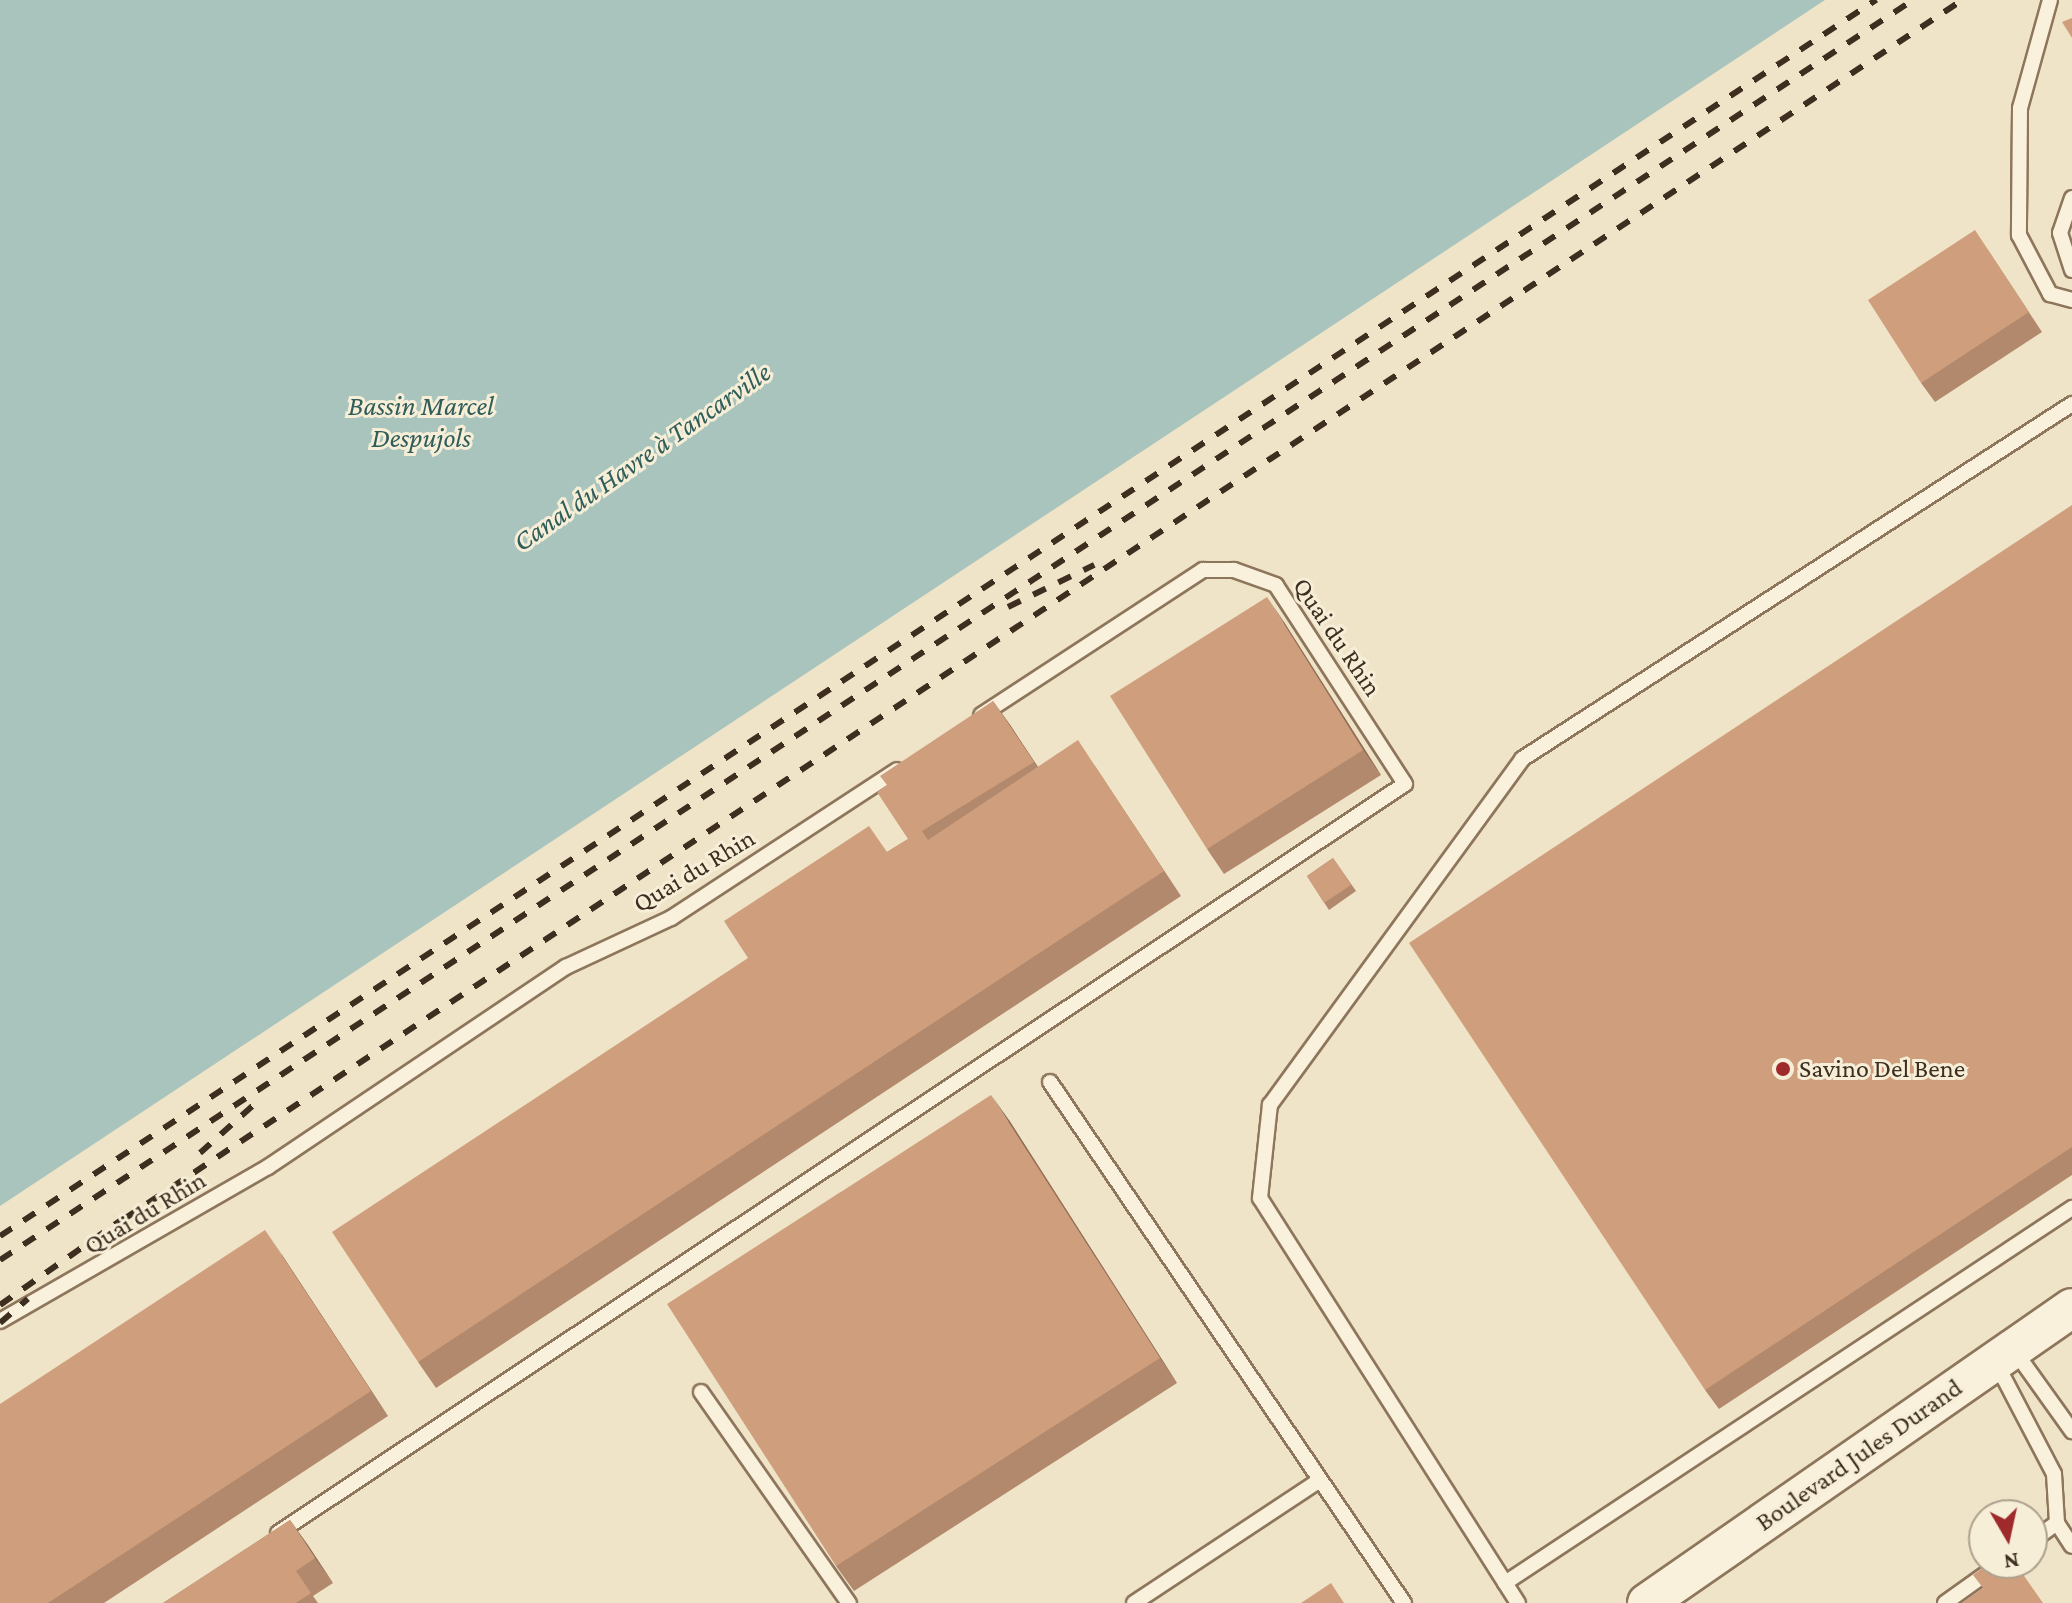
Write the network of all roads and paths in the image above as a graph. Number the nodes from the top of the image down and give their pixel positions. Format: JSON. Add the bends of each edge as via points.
{"nodes":[{"id":1,"x":2050,"y":0,"type":"edge"},
{"id":2,"x":2072,"y":198,"type":"edge"},
{"id":3,"x":2072,"y":270,"type":"edge"},
{"id":4,"x":2072,"y":300,"type":"edge"},
{"id":5,"x":2072,"y":404,"type":"edge"},
{"id":6,"x":963,"y":727,"type":"edge"},
{"id":7,"x":910,"y":762,"type":"edge"},
{"id":8,"x":1050,"y":1082,"type":"dead end"},
{"id":9,"x":2072,"y":1208,"type":"edge"},
{"id":10,"x":2072,"y":1308,"type":"edge"},
{"id":11,"x":0,"y":1321,"type":"edge"},
{"id":12,"x":2004,"y":1354,"type":"junction"},
{"id":13,"x":701,"y":1392,"type":"edge"},
{"id":14,"x":2072,"y":1431,"type":"edge"},
{"id":15,"x":1320,"y":1480,"type":"junction"},
{"id":16,"x":2057,"y":1523,"type":"junction"},
{"id":17,"x":2048,"y":1529,"type":"edge"},
{"id":18,"x":261,"y":1544,"type":"edge"},
{"id":19,"x":2072,"y":1546,"type":"edge"},
{"id":20,"x":1979,"y":1579,"type":"edge"},
{"id":21,"x":1505,"y":1583,"type":"junction"},
{"id":22,"x":1658,"y":1600,"type":"edge"},
{"id":23,"x":849,"y":1603,"type":"edge"},
{"id":24,"x":1134,"y":1603,"type":"edge"},
{"id":25,"x":1404,"y":1603,"type":"edge"},
{"id":26,"x":1518,"y":1603,"type":"edge"},
{"id":27,"x":1945,"y":1603,"type":"edge"}],
"edges":[{"from":1,"to":4,"type":"lane","via":[[2020,108],[2019,235],[2050,294]]},
{"from":2,"to":3,"type":"lane","via":[[2060,233]]},
{"from":5,"to":21,"type":"lane","via":[[1522,759],[1270,1105],[1260,1198]]},
{"from":6,"to":18,"type":"lane","name":"Quai du Rhin","via":[[1203,570],[1234,570],[1276,585],[1405,784]]},
{"from":7,"to":11,"type":"lane","name":"Quai du Rhin","via":[[671,918],[566,967],[268,1167]]},
{"from":8,"to":15,"type":"lane"},
{"from":9,"to":21,"type":"lane"},
{"from":10,"to":12,"type":"main road","name":"Boulevard Jules Durand"},
{"from":12,"to":14,"type":"lane"},
{"from":12,"to":16,"type":"lane","via":[[2054,1474]]},
{"from":12,"to":22,"type":"main road","name":"Boulevard Jules Durand"},
{"from":13,"to":23,"type":"lane"},
{"from":15,"to":24,"type":"lane"},
{"from":15,"to":25,"type":"lane"},
{"from":16,"to":17,"type":"lane"},
{"from":16,"to":19,"type":"lane"},
{"from":20,"to":27,"type":"lane"},
{"from":21,"to":26,"type":"lane"}]}
